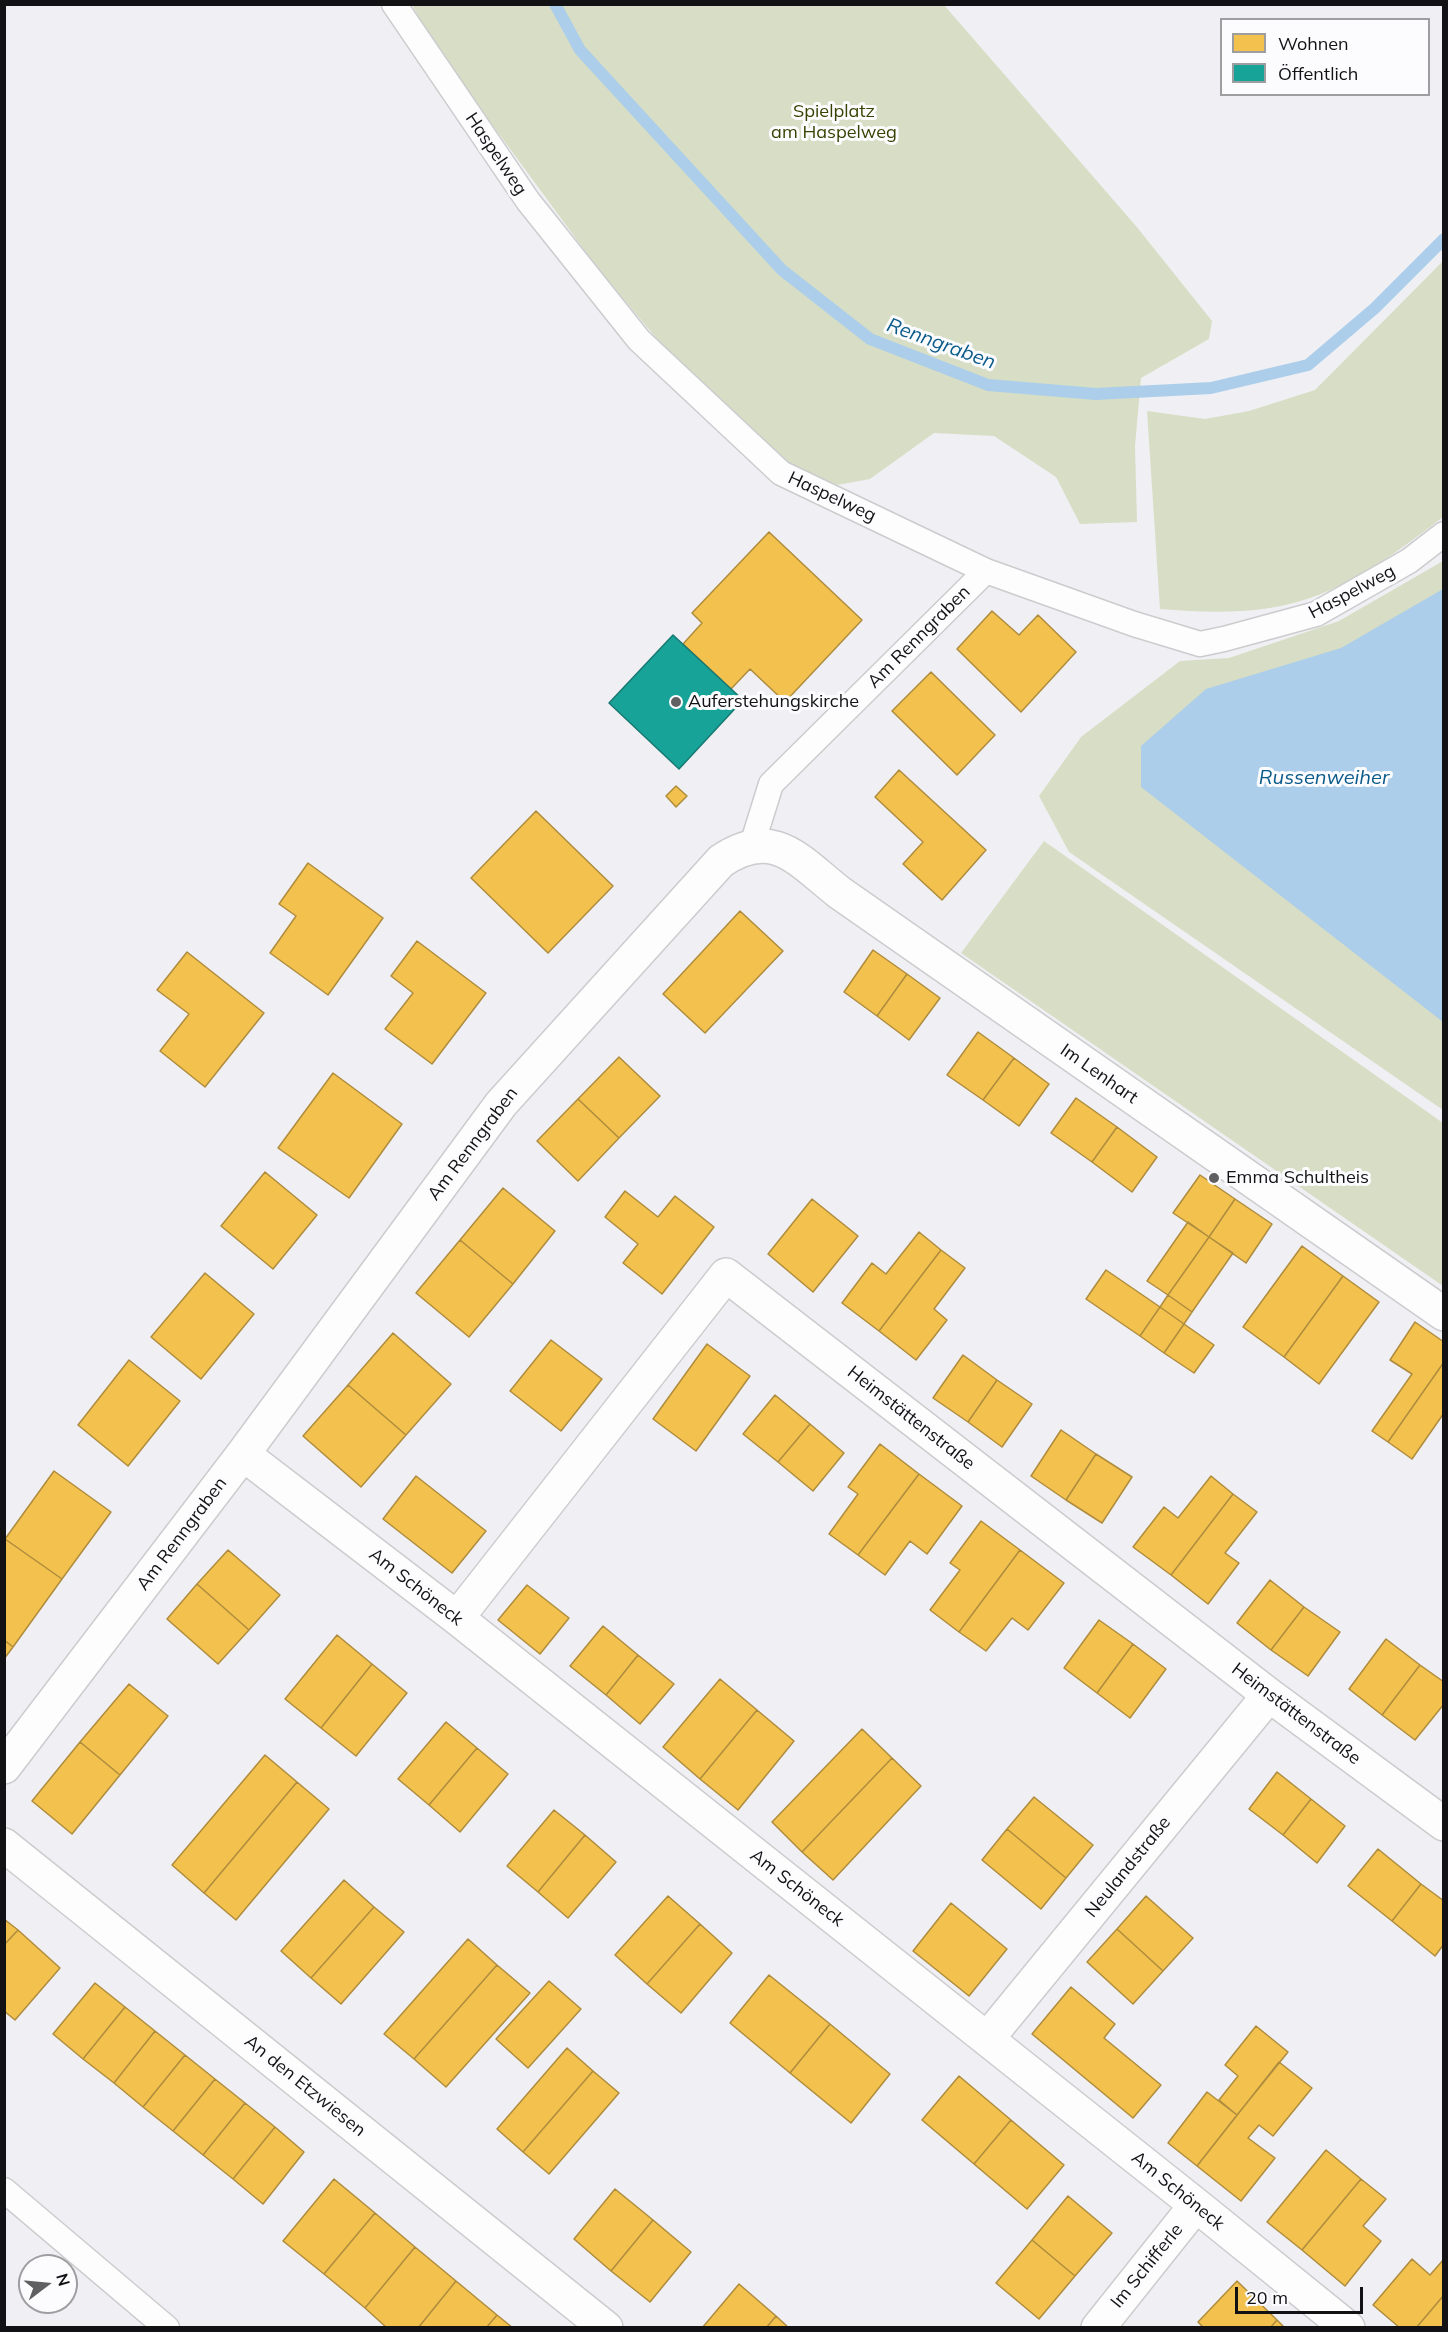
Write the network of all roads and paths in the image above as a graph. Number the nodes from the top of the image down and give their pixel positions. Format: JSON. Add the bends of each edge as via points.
{"nodes":[{"id":1,"x":394,"y":4,"type":"edge"},
{"id":2,"x":1443,"y":534,"type":"edge"},
{"id":3,"x":986,"y":571,"type":"junction"},
{"id":4,"x":752,"y":845,"type":"junction"},
{"id":5,"x":1443,"y":1314,"type":"edge"},
{"id":6,"x":243,"y":1454,"type":"junction"},
{"id":7,"x":457,"y":1618,"type":"junction"},
{"id":8,"x":1269,"y":1695,"type":"junction"},
{"id":9,"x":4,"y":1767,"type":"edge"},
{"id":10,"x":1443,"y":1824,"type":"edge"},
{"id":11,"x":4,"y":1845,"type":"edge"},
{"id":12,"x":987,"y":2039,"type":"junction"},
{"id":13,"x":4,"y":2190,"type":"edge"},
{"id":14,"x":1196,"y":2205,"type":"junction"},
{"id":15,"x":167,"y":2328,"type":"edge"},
{"id":16,"x":606,"y":2328,"type":"edge"},
{"id":17,"x":1098,"y":2328,"type":"edge"},
{"id":18,"x":1348,"y":2328,"type":"edge"}],
"edges":[{"from":1,"to":3,"type":"lane","name":"Haspelweg","via":[[528,201],[639,340],[780,473]]},
{"from":2,"to":3,"type":"lane","name":"Haspelweg","via":[[1409,561],[1316,614],[1200,644]]},
{"from":3,"to":4,"type":"lane","name":"Am Renngraben","via":[[771,783]]},
{"from":4,"to":5,"type":"street","name":"Im Lenhart","via":[[771,845],[786,851],[850,900]]},
{"from":4,"to":6,"type":"street","name":"Am Renngraben","via":[[721,861],[501,1104]]},
{"from":6,"to":7,"type":"street","name":"Am Schöneck"},
{"from":6,"to":9,"type":"street","name":"Am Renngraben"},
{"from":7,"to":8,"type":"street","name":"Heimstättenstraße","via":[[726,1275]]},
{"from":7,"to":12,"type":"street","name":"Am Schöneck"},
{"from":8,"to":10,"type":"street","name":"Heimstättenstraße"},
{"from":8,"to":12,"type":"street","name":"Neulandstraße"},
{"from":11,"to":16,"type":"street","name":"An den Etzwiesen"},
{"from":12,"to":14,"type":"street","name":"Am Schöneck"},
{"from":13,"to":15,"type":"lane"},
{"from":14,"to":17,"type":"street","name":"Im Schifferle"},
{"from":14,"to":18,"type":"street","name":"Am Schöneck"}]}
